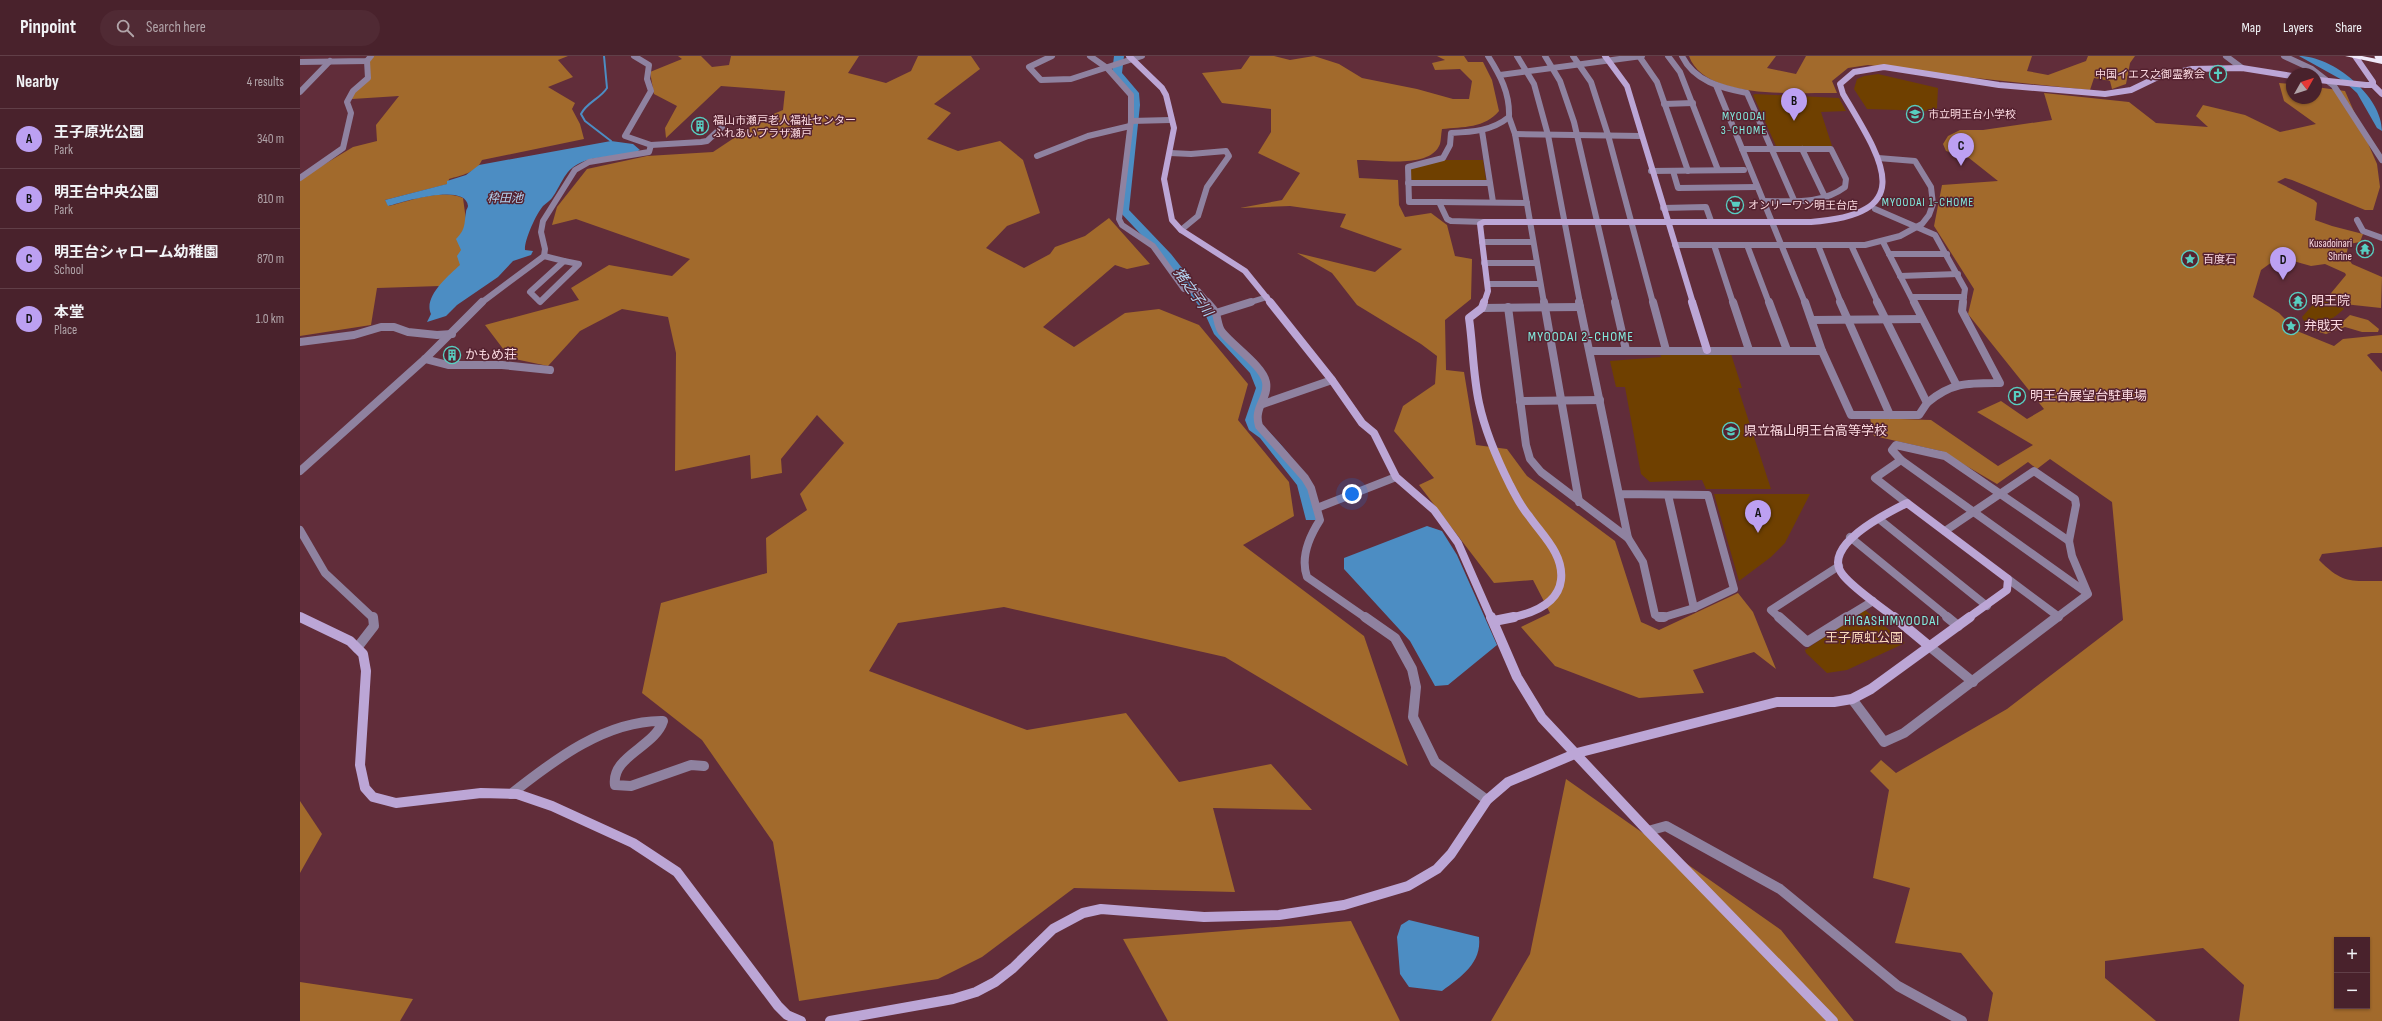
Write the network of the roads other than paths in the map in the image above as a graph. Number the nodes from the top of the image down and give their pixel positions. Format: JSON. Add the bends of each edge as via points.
{"nodes":[{"id":1,"x":634,"y":56,"type":"edge"},
{"id":2,"x":1052,"y":56,"type":"edge"},
{"id":3,"x":1090,"y":56,"type":"edge"},
{"id":4,"x":1142,"y":56,"type":"edge"},
{"id":5,"x":1488,"y":56,"type":"edge"},
{"id":6,"x":1517,"y":56,"type":"edge"},
{"id":7,"x":1546,"y":56,"type":"edge"},
{"id":8,"x":1573,"y":56,"type":"edge"},
{"id":9,"x":1640,"y":56,"type":"edge"},
{"id":10,"x":1668,"y":56,"type":"edge"},
{"id":11,"x":1682,"y":56,"type":"edge"},
{"id":12,"x":2226,"y":56,"type":"edge"},
{"id":13,"x":2284,"y":56,"type":"edge"},
{"id":14,"x":2354,"y":56,"type":"edge"},
{"id":15,"x":2380,"y":56,"type":"edge"},
{"id":16,"x":1131,"y":57,"type":"edge"},
{"id":17,"x":369,"y":58,"type":"edge"},
{"id":18,"x":1607,"y":58,"type":"edge"},
{"id":19,"x":330,"y":61,"type":"junction"},
{"id":20,"x":2382,"y":61,"type":"edge"},
{"id":21,"x":300,"y":62,"type":"edge"},
{"id":22,"x":1579,"y":64,"type":"junction"},
{"id":23,"x":1554,"y":67,"type":"junction"},
{"id":24,"x":1107,"y":68,"type":"junction"},
{"id":25,"x":2242,"y":68,"type":"junction"},
{"id":26,"x":1528,"y":71,"type":"junction"},
{"id":27,"x":1694,"y":71,"type":"junction"},
{"id":28,"x":1680,"y":72,"type":"junction"},
{"id":29,"x":1500,"y":74,"type":"junction"},
{"id":30,"x":2286,"y":75,"type":"edge"},
{"id":31,"x":2322,"y":80,"type":"edge"},
{"id":32,"x":1716,"y":85,"type":"junction"},
{"id":33,"x":2373,"y":85,"type":"junction"},
{"id":34,"x":300,"y":92,"type":"edge"},
{"id":35,"x":2382,"y":94,"type":"edge"},
{"id":36,"x":1693,"y":103,"type":"junction"},
{"id":37,"x":1664,"y":104,"type":"junction"},
{"id":38,"x":1509,"y":117,"type":"junction"},
{"id":39,"x":1170,"y":120,"type":"junction"},
{"id":40,"x":1133,"y":122,"type":"junction"},
{"id":41,"x":722,"y":127,"type":"dead end"},
{"id":42,"x":1482,"y":131,"type":"junction"},
{"id":43,"x":1515,"y":134,"type":"junction"},
{"id":44,"x":1548,"y":134,"type":"junction"},
{"id":45,"x":1576,"y":135,"type":"junction"},
{"id":46,"x":1608,"y":135,"type":"junction"},
{"id":47,"x":1641,"y":136,"type":"junction"},
{"id":48,"x":651,"y":145,"type":"junction"},
{"id":49,"x":1742,"y":149,"type":"junction"},
{"id":50,"x":1772,"y":149,"type":"junction"},
{"id":51,"x":1802,"y":149,"type":"junction"},
{"id":52,"x":1170,"y":153,"type":"junction"},
{"id":53,"x":1037,"y":156,"type":"dead end"},
{"id":54,"x":1878,"y":158,"type":"junction"},
{"id":55,"x":2382,"y":160,"type":"edge"},
{"id":56,"x":1718,"y":170,"type":"junction"},
{"id":57,"x":1744,"y":170,"type":"dead end"},
{"id":58,"x":1651,"y":171,"type":"junction"},
{"id":59,"x":1673,"y":171,"type":"junction"},
{"id":60,"x":1688,"y":171,"type":"junction"},
{"id":61,"x":300,"y":178,"type":"edge"},
{"id":62,"x":1408,"y":183,"type":"junction"},
{"id":63,"x":1489,"y":183,"type":"junction"},
{"id":64,"x":1757,"y":187,"type":"junction"},
{"id":65,"x":1826,"y":199,"type":"junction"},
{"id":66,"x":1794,"y":200,"type":"junction"},
{"id":67,"x":1763,"y":201,"type":"junction"},
{"id":68,"x":1439,"y":202,"type":"junction"},
{"id":69,"x":1493,"y":202,"type":"junction"},
{"id":70,"x":1527,"y":202,"type":"junction"},
{"id":71,"x":1663,"y":208,"type":"junction"},
{"id":72,"x":1875,"y":209,"type":"dead end"},
{"id":73,"x":2357,"y":220,"type":"dead end"},
{"id":74,"x":1711,"y":221,"type":"junction"},
{"id":75,"x":1484,"y":222,"type":"junction"},
{"id":76,"x":1530,"y":222,"type":"junction"},
{"id":77,"x":1563,"y":222,"type":"junction"},
{"id":78,"x":1630,"y":222,"type":"junction"},
{"id":79,"x":1667,"y":222,"type":"junction"},
{"id":80,"x":1771,"y":222,"type":"junction"},
{"id":81,"x":1598,"y":223,"type":"junction"},
{"id":82,"x":1918,"y":227,"type":"junction"},
{"id":83,"x":1181,"y":230,"type":"junction"},
{"id":84,"x":2382,"y":238,"type":"edge"},
{"id":85,"x":1482,"y":242,"type":"junction"},
{"id":86,"x":1532,"y":242,"type":"junction"},
{"id":87,"x":1883,"y":242,"type":"junction"},
{"id":88,"x":1674,"y":245,"type":"junction"},
{"id":89,"x":1714,"y":245,"type":"junction"},
{"id":90,"x":1748,"y":245,"type":"junction"},
{"id":91,"x":1782,"y":245,"type":"junction"},
{"id":92,"x":1818,"y":245,"type":"junction"},
{"id":93,"x":1851,"y":245,"type":"junction"},
{"id":94,"x":1889,"y":254,"type":"junction"},
{"id":95,"x":1947,"y":254,"type":"junction"},
{"id":96,"x":544,"y":256,"type":"junction"},
{"id":97,"x":565,"y":260,"type":"junction"},
{"id":98,"x":1484,"y":263,"type":"junction"},
{"id":99,"x":1536,"y":263,"type":"junction"},
{"id":100,"x":1958,"y":274,"type":"junction"},
{"id":101,"x":1900,"y":276,"type":"junction"},
{"id":102,"x":1488,"y":284,"type":"junction"},
{"id":103,"x":1540,"y":284,"type":"junction"},
{"id":104,"x":1267,"y":297,"type":"junction"},
{"id":105,"x":1912,"y":297,"type":"junction"},
{"id":106,"x":1964,"y":297,"type":"junction"},
{"id":107,"x":1508,"y":307,"type":"junction"},
{"id":108,"x":1545,"y":307,"type":"junction"},
{"id":109,"x":1580,"y":307,"type":"junction"},
{"id":110,"x":1482,"y":308,"type":"junction"},
{"id":111,"x":1216,"y":313,"type":"junction"},
{"id":112,"x":1847,"y":319,"type":"junction"},
{"id":113,"x":1885,"y":319,"type":"junction"},
{"id":114,"x":1922,"y":319,"type":"junction"},
{"id":115,"x":1812,"y":320,"type":"junction"},
{"id":116,"x":452,"y":334,"type":"junction"},
{"id":117,"x":300,"y":342,"type":"edge"},
{"id":118,"x":1626,"y":350,"type":"junction"},
{"id":119,"x":1666,"y":350,"type":"junction"},
{"id":120,"x":1707,"y":350,"type":"junction"},
{"id":121,"x":1749,"y":350,"type":"junction"},
{"id":122,"x":1787,"y":350,"type":"junction"},
{"id":123,"x":1590,"y":351,"type":"junction"},
{"id":124,"x":1822,"y":351,"type":"junction"},
{"id":125,"x":425,"y":359,"type":"junction"},
{"id":126,"x":550,"y":370,"type":"dead end"},
{"id":127,"x":1332,"y":380,"type":"junction"},
{"id":128,"x":1956,"y":384,"type":"junction"},
{"id":129,"x":1600,"y":400,"type":"junction"},
{"id":130,"x":1520,"y":401,"type":"junction"},
{"id":131,"x":1560,"y":401,"type":"junction"},
{"id":132,"x":1927,"y":403,"type":"junction"},
{"id":133,"x":1263,"y":404,"type":"junction"},
{"id":134,"x":1890,"y":415,"type":"junction"},
{"id":135,"x":1901,"y":460,"type":"junction"},
{"id":136,"x":300,"y":471,"type":"edge"},
{"id":137,"x":1396,"y":477,"type":"junction"},
{"id":138,"x":1619,"y":494,"type":"junction"},
{"id":139,"x":2000,"y":494,"type":"junction"},
{"id":140,"x":1668,"y":495,"type":"junction"},
{"id":141,"x":1579,"y":502,"type":"junction"},
{"id":142,"x":1907,"y":503,"type":"junction"},
{"id":143,"x":1317,"y":508,"type":"junction"},
{"id":144,"x":1974,"y":510,"type":"junction"},
{"id":145,"x":1879,"y":519,"type":"junction"},
{"id":146,"x":300,"y":530,"type":"edge"},
{"id":147,"x":1945,"y":531,"type":"junction"},
{"id":148,"x":1850,"y":537,"type":"junction"},
{"id":149,"x":1628,"y":538,"type":"junction"},
{"id":150,"x":2069,"y":542,"type":"junction"},
{"id":151,"x":1839,"y":566,"type":"junction"},
{"id":152,"x":2008,"y":579,"type":"junction"},
{"id":153,"x":2088,"y":594,"type":"junction"},
{"id":154,"x":1873,"y":601,"type":"junction"},
{"id":155,"x":1987,"y":606,"type":"junction"},
{"id":156,"x":1694,"y":608,"type":"junction"},
{"id":157,"x":300,"y":617,"type":"edge"},
{"id":158,"x":2059,"y":617,"type":"junction"},
{"id":159,"x":1494,"y":621,"type":"junction"},
{"id":160,"x":1958,"y":626,"type":"junction"},
{"id":161,"x":1929,"y":646,"type":"junction"},
{"id":162,"x":358,"y":648,"type":"junction"},
{"id":163,"x":1973,"y":682,"type":"junction"},
{"id":164,"x":1852,"y":699,"type":"junction"},
{"id":165,"x":1577,"y":753,"type":"junction"},
{"id":166,"x":704,"y":766,"type":"dead end"},
{"id":167,"x":511,"y":794,"type":"junction"},
{"id":168,"x":1487,"y":800,"type":"junction"},
{"id":169,"x":1648,"y":831,"type":"junction"},
{"id":170,"x":801,"y":1021,"type":"edge"},
{"id":171,"x":830,"y":1021,"type":"edge"},
{"id":172,"x":1833,"y":1021,"type":"edge"},
{"id":173,"x":1962,"y":1021,"type":"edge"}],
"edges":[{"from":1,"to":48,"type":"street","via":[[649,65],[647,79],[651,91],[625,136]]},
{"from":2,"to":24,"type":"street","via":[[1029,67],[1041,80],[1071,79]]},
{"from":3,"to":24,"type":"street"},
{"from":4,"to":16,"type":"street"},
{"from":5,"to":29,"type":"street"},
{"from":6,"to":26,"type":"street"},
{"from":7,"to":23,"type":"street"},
{"from":8,"to":22,"type":"street"},
{"from":9,"to":18,"type":"street"},
{"from":9,"to":37,"type":"street","via":[[1657,82]]},
{"from":10,"to":28,"type":"street"},
{"from":11,"to":27,"type":"street"},
{"from":12,"to":25,"type":"street"},
{"from":13,"to":55,"type":"street","via":[[2312,69],[2334,86]]},
{"from":14,"to":20,"type":"highway"},
{"from":14,"to":33,"type":"street"},
{"from":15,"to":20,"type":"street"},
{"from":16,"to":24,"type":"street"},
{"from":16,"to":39,"type":"street","via":[[1162,88]]},
{"from":17,"to":19,"type":"street"},
{"from":17,"to":61,"type":"street","via":[[368,78],[348,97],[351,120],[343,148]]},
{"from":18,"to":22,"type":"street"},
{"from":18,"to":47,"type":"street","via":[[1627,86]]},
{"from":19,"to":21,"type":"street"},
{"from":19,"to":34,"type":"street"},
{"from":22,"to":23,"type":"street"},
{"from":22,"to":46,"type":"street","via":[[1591,82]]},
{"from":23,"to":26,"type":"street"},
{"from":23,"to":45,"type":"street","via":[[1564,90]]},
{"from":24,"to":40,"type":"street","via":[[1130,95]]},
{"from":25,"to":30,"type":"street"},
{"from":25,"to":54,"type":"street","via":[[2192,68],[2173,72],[2130,90],[2104,94],[2000,85],[1884,67],[1855,70],[1845,76],[1840,84]]},
{"from":26,"to":29,"type":"street"},
{"from":26,"to":44,"type":"street"},
{"from":27,"to":28,"type":"street"},
{"from":27,"to":32,"type":"street"},
{"from":28,"to":36,"type":"street"},
{"from":29,"to":38,"type":"street","via":[[1510,107]]},
{"from":31,"to":33,"type":"street","bridge":true},
{"from":32,"to":49,"type":"street"},
{"from":32,"to":50,"type":"street","via":[[1747,93]]},
{"from":33,"to":35,"type":"street"},
{"from":36,"to":37,"type":"street"},
{"from":36,"to":56,"type":"street"},
{"from":37,"to":60,"type":"street"},
{"from":38,"to":42,"type":"street","via":[[1502,123]]},
{"from":38,"to":43,"type":"street"},
{"from":39,"to":40,"type":"street"},
{"from":39,"to":52,"type":"street","via":[[1174,135]]},
{"from":40,"to":53,"type":"street"},
{"from":40,"to":111,"type":"street","via":[[1119,219],[1122,225],[1153,246],[1184,289],[1192,289]]},
{"from":41,"to":48,"type":"street","via":[[707,141]]},
{"from":42,"to":62,"type":"street","via":[[1451,133],[1449,151],[1444,156],[1435,161],[1408,167]]},
{"from":42,"to":63,"type":"street"},
{"from":43,"to":44,"type":"street"},
{"from":43,"to":70,"type":"street"},
{"from":44,"to":45,"type":"street"},
{"from":44,"to":77,"type":"street"},
{"from":45,"to":46,"type":"street"},
{"from":45,"to":81,"type":"street"},
{"from":46,"to":47,"type":"street"},
{"from":46,"to":78,"type":"street"},
{"from":47,"to":58,"type":"street"},
{"from":48,"to":96,"type":"street","via":[[649,152],[640,156],[591,162],[581,165],[575,171],[562,193],[548,209],[541,232],[546,246]]},
{"from":49,"to":50,"type":"street"},
{"from":49,"to":64,"type":"street"},
{"from":50,"to":51,"type":"street"},
{"from":50,"to":66,"type":"street"},
{"from":51,"to":65,"type":"street"},
{"from":51,"to":65,"type":"street","via":[[1832,149],[1846,179],[1846,187],[1840,193]]},
{"from":52,"to":83,"type":"street","via":[[1164,179],[1165,188],[1172,220]]},
{"from":52,"to":83,"type":"street","via":[[1205,154],[1226,151],[1228,156],[1207,187],[1198,216]]},
{"from":54,"to":80,"type":"street","via":[[1884,189],[1870,208],[1841,219]]},
{"from":54,"to":82,"type":"street","via":[[1912,160],[1929,183],[1933,199],[1931,208],[1928,216]]},
{"from":56,"to":57,"type":"street"},
{"from":56,"to":60,"type":"street"},
{"from":58,"to":59,"type":"street"},
{"from":58,"to":71,"type":"street"},
{"from":59,"to":60,"type":"street"},
{"from":59,"to":64,"type":"street","via":[[1678,188]]},
{"from":62,"to":63,"type":"street"},
{"from":62,"to":68,"type":"street","via":[[1409,202]]},
{"from":63,"to":69,"type":"street"},
{"from":64,"to":67,"type":"street"},
{"from":65,"to":66,"type":"street"},
{"from":66,"to":67,"type":"street"},
{"from":67,"to":80,"type":"street"},
{"from":68,"to":69,"type":"street"},
{"from":68,"to":75,"type":"street","via":[[1447,219],[1451,221]]},
{"from":69,"to":70,"type":"street"},
{"from":70,"to":76,"type":"street"},
{"from":71,"to":74,"type":"street","via":[[1706,207]]},
{"from":71,"to":79,"type":"street"},
{"from":72,"to":82,"type":"street"},
{"from":73,"to":84,"type":"street","via":[[2363,231]]},
{"from":74,"to":79,"type":"street"},
{"from":74,"to":80,"type":"street"},
{"from":75,"to":76,"type":"street"},
{"from":75,"to":85,"type":"street","via":[[1480,224]]},
{"from":76,"to":77,"type":"street"},
{"from":76,"to":86,"type":"street"},
{"from":77,"to":81,"type":"street"},
{"from":77,"to":109,"type":"street"},
{"from":78,"to":79,"type":"street"},
{"from":78,"to":81,"type":"street"},
{"from":78,"to":119,"type":"street"},
{"from":79,"to":88,"type":"street"},
{"from":80,"to":91,"type":"street"},
{"from":81,"to":118,"type":"street"},
{"from":82,"to":87,"type":"street","via":[[1905,235]]},
{"from":82,"to":95,"type":"street","via":[[1935,235]]},
{"from":83,"to":104,"type":"street","via":[[1238,264]]},
{"from":85,"to":86,"type":"street"},
{"from":85,"to":98,"type":"street"},
{"from":86,"to":99,"type":"street"},
{"from":87,"to":93,"type":"street"},
{"from":87,"to":94,"type":"street"},
{"from":88,"to":89,"type":"street"},
{"from":88,"to":120,"type":"street"},
{"from":89,"to":90,"type":"street"},
{"from":89,"to":121,"type":"street"},
{"from":90,"to":91,"type":"street"},
{"from":90,"to":122,"type":"street"},
{"from":91,"to":92,"type":"street"},
{"from":91,"to":115,"type":"street"},
{"from":92,"to":93,"type":"street"},
{"from":92,"to":112,"type":"street"},
{"from":93,"to":113,"type":"street"},
{"from":94,"to":95,"type":"street"},
{"from":94,"to":101,"type":"street"},
{"from":95,"to":100,"type":"street"},
{"from":96,"to":97,"type":"street"},
{"from":96,"to":116,"type":"street","via":[[484,300]]},
{"from":97,"to":97,"type":"street","via":[[579,264],[540,302],[530,292]]},
{"from":98,"to":99,"type":"street"},
{"from":98,"to":102,"type":"street"},
{"from":99,"to":103,"type":"street"},
{"from":100,"to":101,"type":"street"},
{"from":100,"to":106,"type":"street","via":[[1965,289]]},
{"from":101,"to":105,"type":"street"},
{"from":102,"to":103,"type":"street"},
{"from":102,"to":110,"type":"street","via":[[1487,300]]},
{"from":103,"to":108,"type":"street"},
{"from":104,"to":111,"type":"street"},
{"from":104,"to":127,"type":"street"},
{"from":105,"to":106,"type":"street"},
{"from":105,"to":114,"type":"street"},
{"from":106,"to":128,"type":"street","via":[[1962,311],[2000,383]]},
{"from":107,"to":108,"type":"street"},
{"from":107,"to":110,"type":"street"},
{"from":107,"to":130,"type":"street"},
{"from":108,"to":109,"type":"street"},
{"from":108,"to":131,"type":"street"},
{"from":109,"to":123,"type":"street"},
{"from":110,"to":159,"type":"street","via":[[1469,318],[1479,401],[1488,434],[1523,508],[1559,558],[1561,568],[1558,590],[1538,611]]},
{"from":111,"to":133,"type":"street","via":[[1220,330],[1260,369],[1266,380],[1267,390]]},
{"from":112,"to":113,"type":"street"},
{"from":112,"to":115,"type":"street"},
{"from":112,"to":134,"type":"street"},
{"from":113,"to":114,"type":"street"},
{"from":113,"to":132,"type":"street"},
{"from":114,"to":128,"type":"street"},
{"from":115,"to":124,"type":"street"},
{"from":116,"to":117,"type":"street","via":[[437,336],[381,327],[354,335]]},
{"from":116,"to":125,"type":"street"},
{"from":118,"to":119,"type":"street"},
{"from":118,"to":123,"type":"street"},
{"from":119,"to":120,"type":"street"},
{"from":120,"to":121,"type":"street"},
{"from":121,"to":122,"type":"street"},
{"from":122,"to":124,"type":"street"},
{"from":123,"to":129,"type":"street"},
{"from":124,"to":134,"type":"street","via":[[1851,416]]},
{"from":125,"to":126,"type":"street","via":[[448,365]]},
{"from":125,"to":136,"type":"street"},
{"from":127,"to":133,"type":"street"},
{"from":127,"to":137,"type":"street","via":[[1362,423],[1380,443]]},
{"from":128,"to":132,"type":"street","via":[[1942,389]]},
{"from":129,"to":131,"type":"street"},
{"from":129,"to":138,"type":"street"},
{"from":130,"to":131,"type":"street"},
{"from":130,"to":141,"type":"street","via":[[1530,459],[1541,472]]},
{"from":131,"to":141,"type":"street"},
{"from":132,"to":134,"type":"street","via":[[1919,415]]},
{"from":133,"to":143,"type":"street","via":[[1257,410],[1259,426],[1305,478]]},
{"from":135,"to":139,"type":"street","via":[[1892,450],[1896,445],[1945,456]]},
{"from":135,"to":142,"type":"street","via":[[1874,478]]},
{"from":135,"to":144,"type":"street"},
{"from":137,"to":143,"type":"street"},
{"from":137,"to":159,"type":"street","via":[[1434,510],[1448,527]]},
{"from":138,"to":140,"type":"street"},
{"from":138,"to":149,"type":"street"},
{"from":139,"to":144,"type":"street"},
{"from":139,"to":150,"type":"street"},
{"from":139,"to":150,"type":"street","via":[[2034,471],[2075,499]]},
{"from":140,"to":156,"type":"street"},
{"from":140,"to":156,"type":"street","via":[[1708,495],[1734,589]]},
{"from":141,"to":149,"type":"street"},
{"from":142,"to":145,"type":"street"},
{"from":142,"to":147,"type":"street"},
{"from":143,"to":168,"type":"street","via":[[1320,520],[1315,527],[1303,562],[1307,577],[1395,638],[1412,669],[1416,687],[1413,717],[1435,762]]},
{"from":144,"to":147,"type":"street"},
{"from":144,"to":153,"type":"street"},
{"from":145,"to":148,"type":"street"},
{"from":145,"to":155,"type":"street"},
{"from":146,"to":162,"type":"street","via":[[307,538],[324,572],[373,616],[374,626]]},
{"from":147,"to":152,"type":"street"},
{"from":148,"to":151,"type":"street","via":[[1839,559]]},
{"from":148,"to":160,"type":"street"},
{"from":149,"to":156,"type":"street","via":[[1643,562],[1655,615],[1661,618]]},
{"from":150,"to":153,"type":"street"},
{"from":151,"to":154,"type":"street","via":[[1842,575]]},
{"from":151,"to":154,"type":"street","via":[[1771,610],[1807,642]]},
{"from":152,"to":155,"type":"street","via":[[2007,590]]},
{"from":152,"to":158,"type":"street"},
{"from":153,"to":158,"type":"street"},
{"from":154,"to":161,"type":"street"},
{"from":155,"to":160,"type":"street"},
{"from":157,"to":162,"type":"street","via":[[350,641]]},
{"from":158,"to":163,"type":"street"},
{"from":159,"to":165,"type":"street","via":[[1529,699],[1542,718]]},
{"from":160,"to":161,"type":"street"},
{"from":161,"to":163,"type":"street"},
{"from":161,"to":164,"type":"street","via":[[1871,689]]},
{"from":162,"to":167,"type":"street","via":[[366,671],[360,765],[361,779],[368,794],[383,801],[396,802],[493,792]]},
{"from":163,"to":164,"type":"street","via":[[1904,733],[1884,742]]},
{"from":164,"to":165,"type":"street","via":[[1836,702],[1777,702]]},
{"from":165,"to":168,"type":"street","via":[[1508,782]]},
{"from":165,"to":169,"type":"street"},
{"from":166,"to":167,"type":"street","via":[[690,765],[632,786],[616,785],[614,778],[622,765],[658,734],[663,726],[663,721],[640,722],[603,735],[568,753],[538,772]]},
{"from":167,"to":170,"type":"street","via":[[545,803],[660,857],[678,872],[694,892],[778,1006],[787,1015]]},
{"from":168,"to":171,"type":"street","via":[[1447,859],[1437,869],[1408,886],[1344,905],[1279,915],[1204,916],[1101,909],[1083,913],[1053,929],[1013,968],[976,992],[953,999]]},
{"from":169,"to":172,"type":"street"},
{"from":169,"to":173,"type":"street","via":[[1666,826],[1780,889],[1898,986]]}]}
